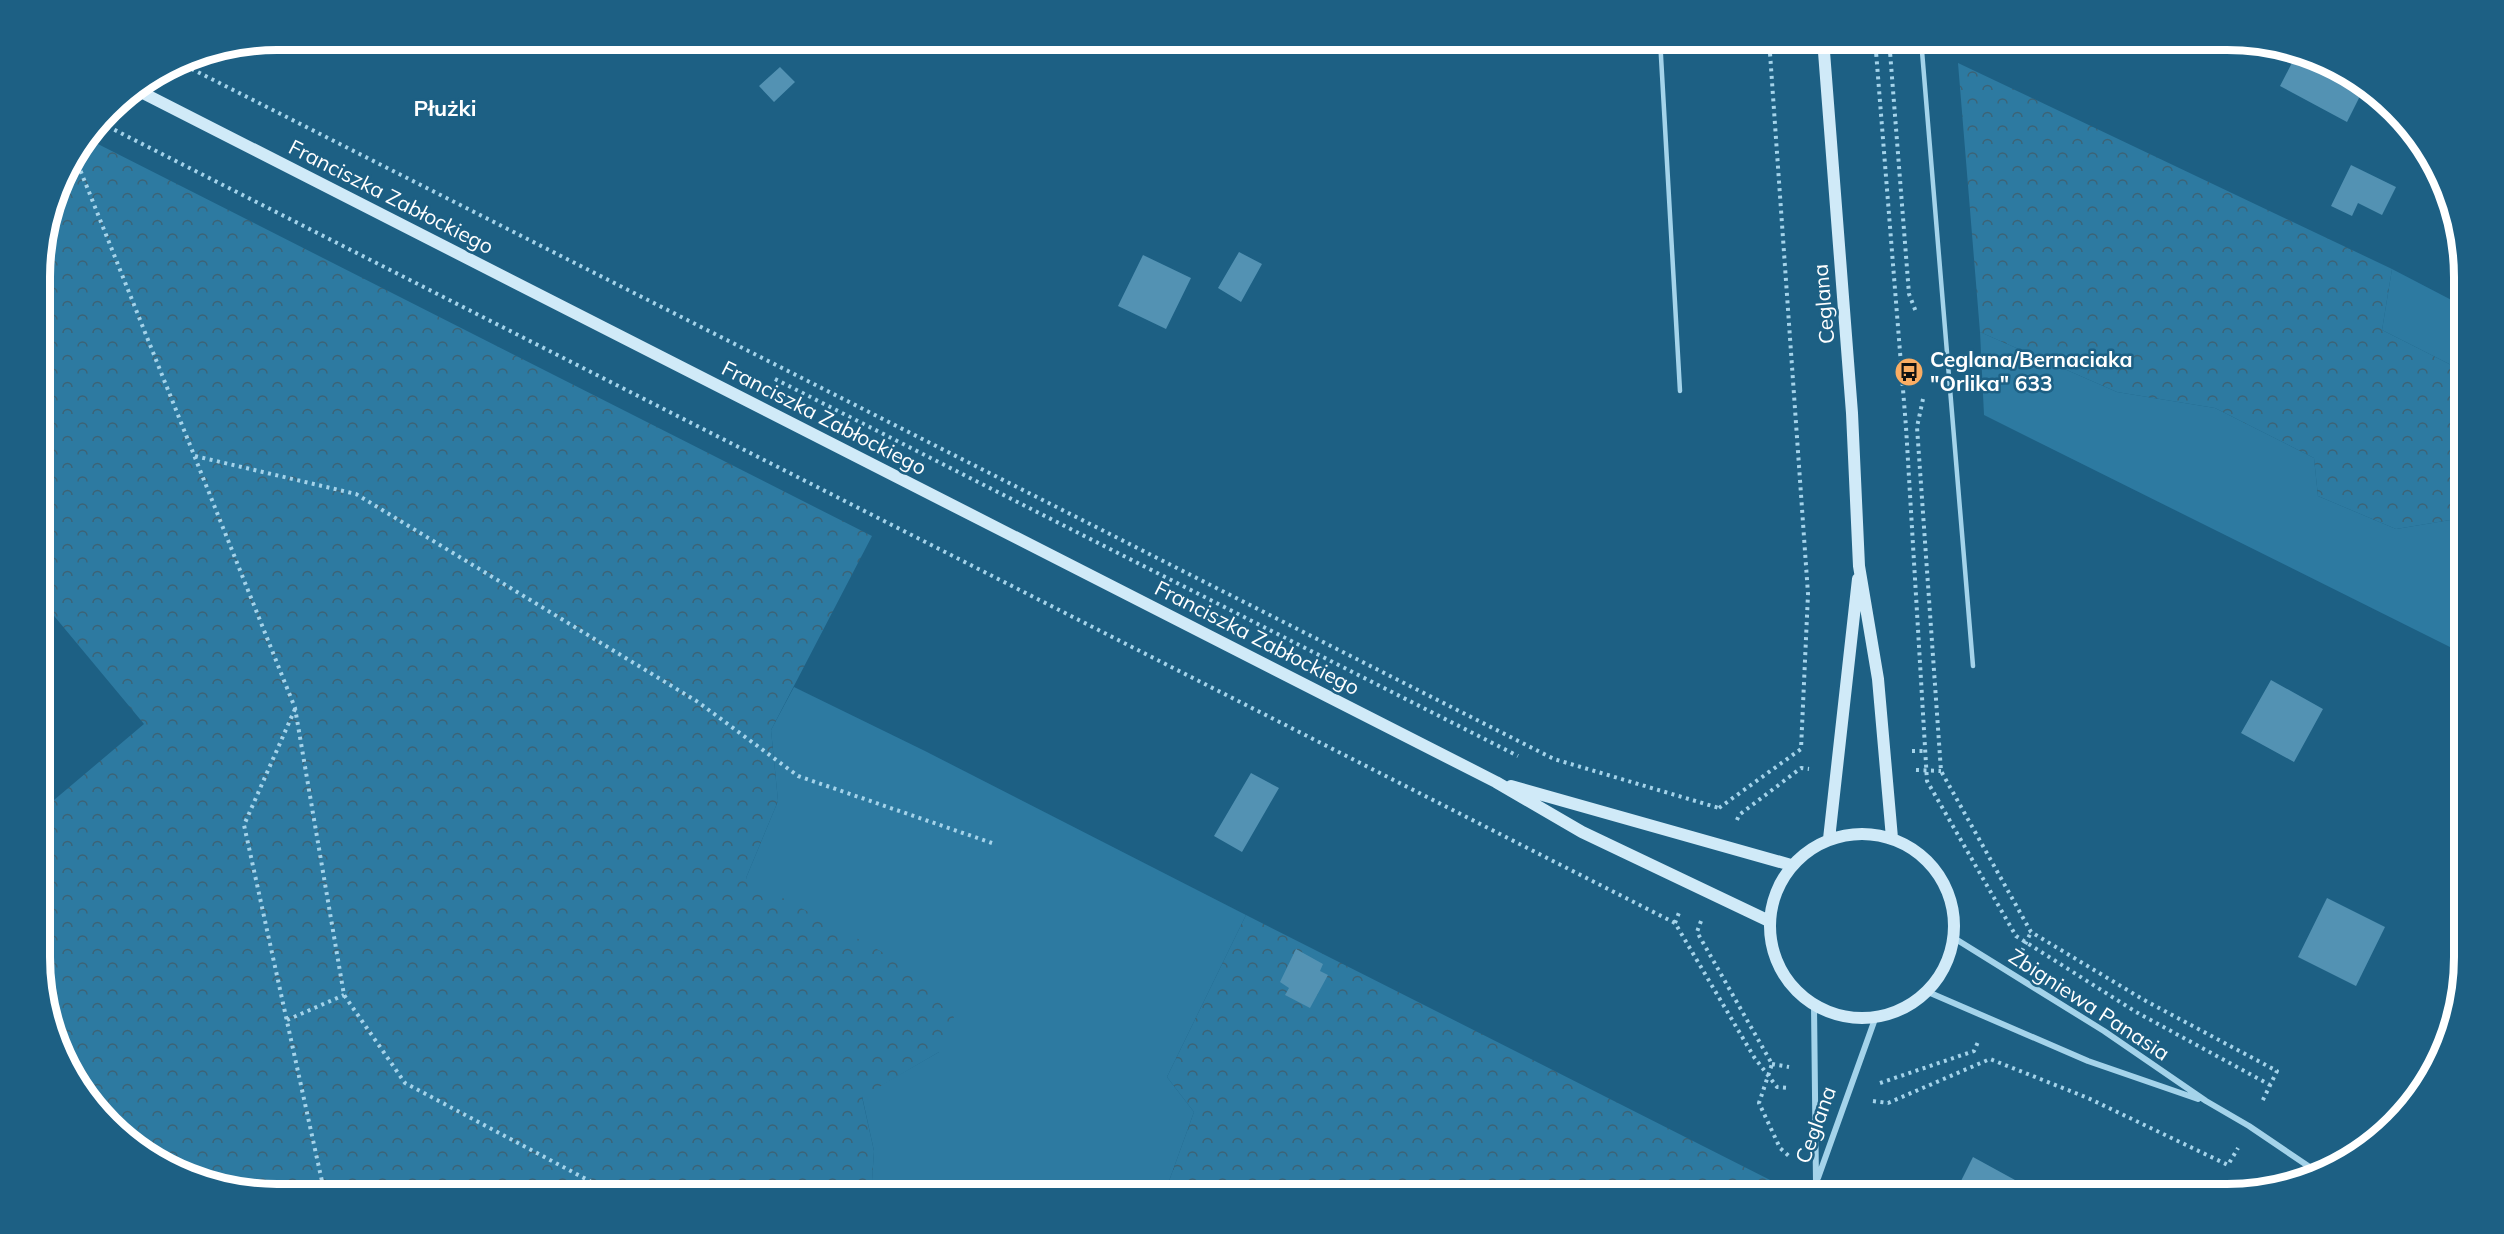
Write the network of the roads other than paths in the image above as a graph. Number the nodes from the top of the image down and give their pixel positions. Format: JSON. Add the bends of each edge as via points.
{"nodes":[{"id":1,"x":1661,"y":50,"type":"edge"},
{"id":2,"x":1824,"y":50,"type":"edge"},
{"id":3,"x":1922,"y":50,"type":"edge"},
{"id":4,"x":143,"y":93,"type":"edge"},
{"id":5,"x":1680,"y":391,"type":"dead end"},
{"id":6,"x":1859,"y":566,"type":"junction"},
{"id":7,"x":1973,"y":666,"type":"dead end"},
{"id":8,"x":1496,"y":782,"type":"junction"},
{"id":9,"x":1892,"y":838,"type":"junction"},
{"id":10,"x":1829,"y":839,"type":"junction"},
{"id":11,"x":1791,"y":865,"type":"junction"},
{"id":12,"x":1769,"y":921,"type":"junction"},
{"id":13,"x":1954,"y":938,"type":"junction"},
{"id":14,"x":1928,"y":992,"type":"junction"},
{"id":15,"x":1814,"y":1006,"type":"junction"},
{"id":16,"x":1875,"y":1018,"type":"junction"},
{"id":17,"x":2206,"y":1101,"type":"junction"},
{"id":18,"x":2311,"y":1168,"type":"edge"}],
"edges":[{"from":1,"to":5,"type":"lane"},
{"from":2,"to":6,"type":"street","name":"Ceglana","via":[[1852,413]]},
{"from":3,"to":7,"type":"lane"},
{"from":4,"to":8,"type":"street","name":"Franciszka Zabłockiego"},
{"from":6,"to":9,"type":"street","name":"Ceglana","via":[[1878,679]]},
{"from":6,"to":10,"type":"street","name":"Ceglana"},
{"from":8,"to":11,"type":"street","name":"Franciszka Zabłockiego"},
{"from":8,"to":12,"type":"street","name":"Franciszka Zabłockiego","via":[[1582,832]]},
{"from":9,"to":10,"type":"street","via":[[1861,834]]},
{"from":9,"to":13,"type":"street","via":[[1920,854],[1941,878],[1952,907]]},
{"from":10,"to":11,"type":"street"},
{"from":11,"to":12,"type":"street","via":[[1775,891]]},
{"from":12,"to":15,"type":"street","via":[[1773,954],[1789,984]]},
{"from":13,"to":14,"type":"street","via":[[1945,968]]},
{"from":13,"to":17,"type":"street","name":"Zbigniewa Panasia","via":[[2104,1031]]},
{"from":14,"to":16,"type":"street","via":[[1904,1009]]},
{"from":14,"to":17,"type":"street","name":"Zbigniewa Panasia","via":[[2088,1061]]},
{"from":15,"to":16,"type":"street","via":[[1843,1018]]},
{"from":15,"to":16,"type":"street","name":"Ceglana","via":[[1816,1182]]},
{"from":17,"to":18,"type":"street","name":"Zbigniewa Panasia"}]}
